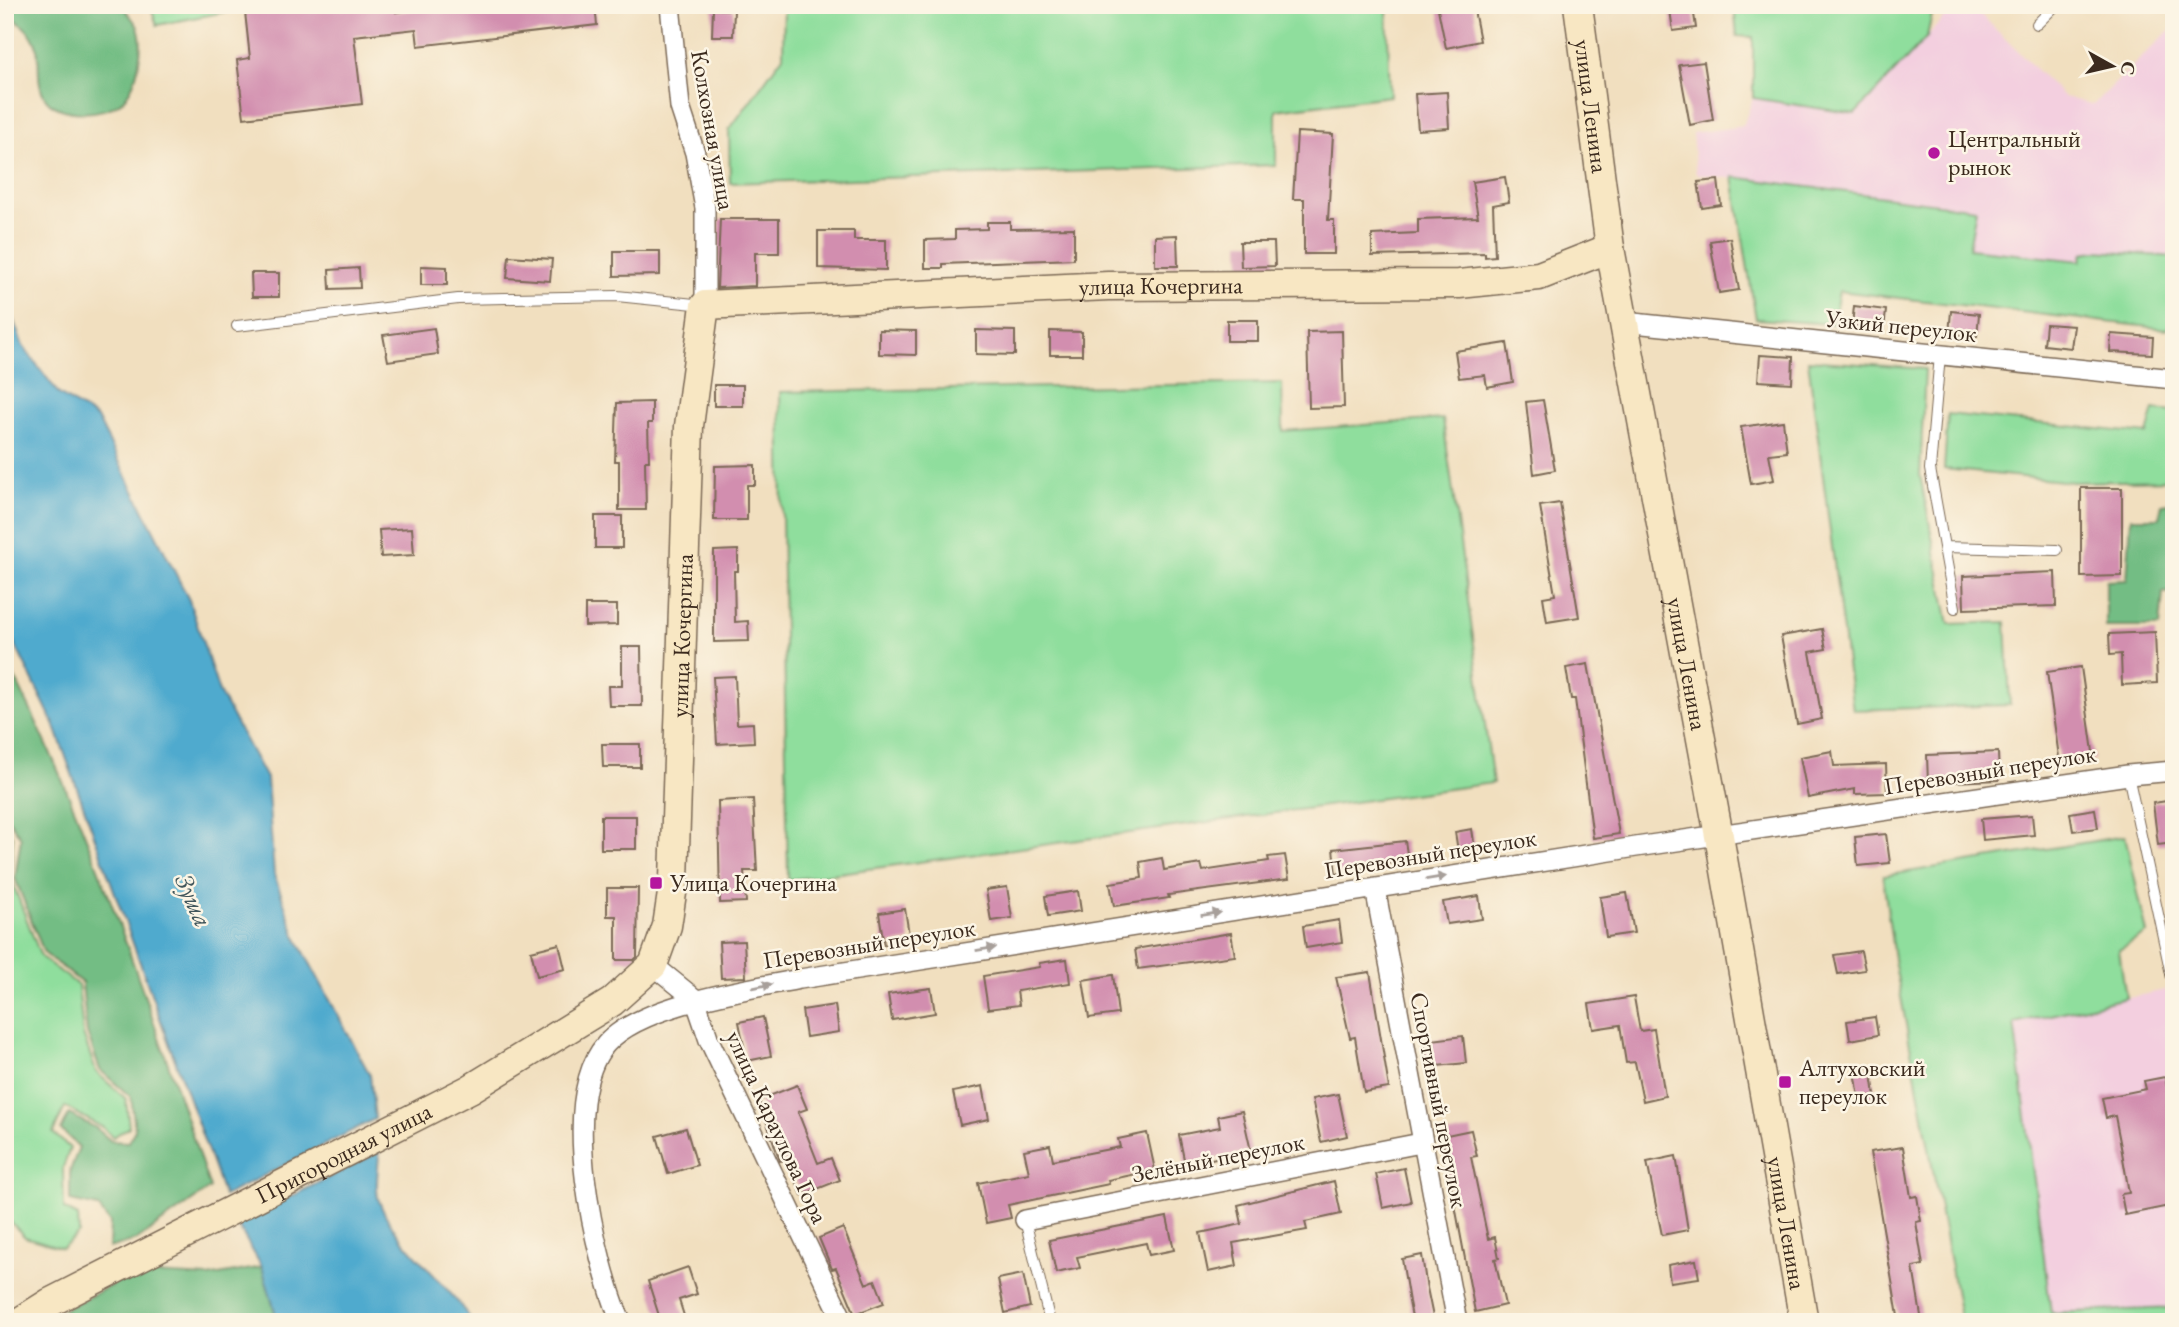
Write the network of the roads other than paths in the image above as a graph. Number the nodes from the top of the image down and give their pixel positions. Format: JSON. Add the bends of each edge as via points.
{"nodes":[{"id":1,"x":670,"y":5,"type":"edge"},
{"id":2,"x":1578,"y":5,"type":"edge"},
{"id":3,"x":2056,"y":5,"type":"edge"},
{"id":4,"x":2038,"y":24,"type":"dead end"},
{"id":5,"x":1610,"y":248,"type":"junction"},
{"id":6,"x":705,"y":305,"type":"junction"},
{"id":7,"x":1624,"y":322,"type":"junction"},
{"id":8,"x":237,"y":326,"type":"dead end"},
{"id":9,"x":1940,"y":355,"type":"junction"},
{"id":10,"x":2174,"y":379,"type":"edge"},
{"id":11,"x":1944,"y":547,"type":"junction"},
{"id":12,"x":2057,"y":550,"type":"dead end"},
{"id":13,"x":1955,"y":608,"type":"dead end"},
{"id":14,"x":2174,"y":771,"type":"edge"},
{"id":15,"x":2127,"y":775,"type":"junction"},
{"id":16,"x":1720,"y":836,"type":"junction"},
{"id":17,"x":1375,"y":888,"type":"junction"},
{"id":18,"x":653,"y":965,"type":"junction"},
{"id":19,"x":2174,"y":988,"type":"edge"},
{"id":20,"x":695,"y":999,"type":"junction"},
{"id":21,"x":1421,"y":1143,"type":"junction"},
{"id":22,"x":1025,"y":1220,"type":"joint"},
{"id":23,"x":19,"y":1322,"type":"edge"},
{"id":24,"x":621,"y":1322,"type":"edge"},
{"id":25,"x":844,"y":1322,"type":"edge"},
{"id":26,"x":1050,"y":1322,"type":"edge"},
{"id":27,"x":1457,"y":1322,"type":"edge"},
{"id":28,"x":1804,"y":1322,"type":"edge"}],
"edges":[{"from":1,"to":6,"type":"street","name":"Колхозная улица","via":[[680,107],[695,153],[705,208]]},
{"from":2,"to":5,"type":"main road","name":"улица Ленина"},
{"from":3,"to":4,"type":"lane"},
{"from":5,"to":6,"type":"main road","name":"улица Кочергина","via":[[1539,276],[1459,284],[1108,286]]},
{"from":5,"to":7,"type":"main road","name":"улица Ленина"},
{"from":6,"to":8,"type":"lane","name":"улица Кочергина","via":[[617,296],[458,299]]},
{"from":6,"to":18,"type":"main road","name":"улица Кочергина","via":[[689,426],[674,880],[667,926]]},
{"from":7,"to":9,"type":"street","name":"Узкий переулок"},
{"from":7,"to":16,"type":"main road","name":"улица Ленина"},
{"from":9,"to":10,"type":"street","name":"Узкий переулок"},
{"from":9,"to":11,"type":"lane","via":[[1930,469]]},
{"from":11,"to":12,"type":"lane"},
{"from":11,"to":13,"type":"lane"},
{"from":14,"to":15,"type":"street","name":"Перевозный переулок"},
{"from":15,"to":16,"type":"street","name":"Перевозный переулок"},
{"from":15,"to":19,"type":"lane"},
{"from":17,"to":16,"type":"street","name":"Перевозный переулок","one_way":true},
{"from":16,"to":28,"type":"main road","name":"улица Ленина"},
{"from":20,"to":17,"type":"street","name":"Перевозный переулок","one_way":true},
{"from":17,"to":21,"type":"street","name":"Спортивный переулок"},
{"from":18,"to":20,"type":"street"},
{"from":18,"to":23,"type":"main road","name":"Пригородная улица","via":[[612,1002],[470,1089]]},
{"from":20,"to":24,"type":"street","name":"Перевозный переулок","via":[[642,1020],[606,1043],[588,1074],[581,1106],[592,1215],[608,1291]]},
{"from":20,"to":25,"type":"street","name":"улица Караулова Гора","via":[[709,1040]]},
{"from":21,"to":22,"type":"street","name":"Зелёный переулок"},
{"from":21,"to":27,"type":"street","name":"Спортивный переулок"},
{"from":22,"to":26,"type":"lane"}]}
